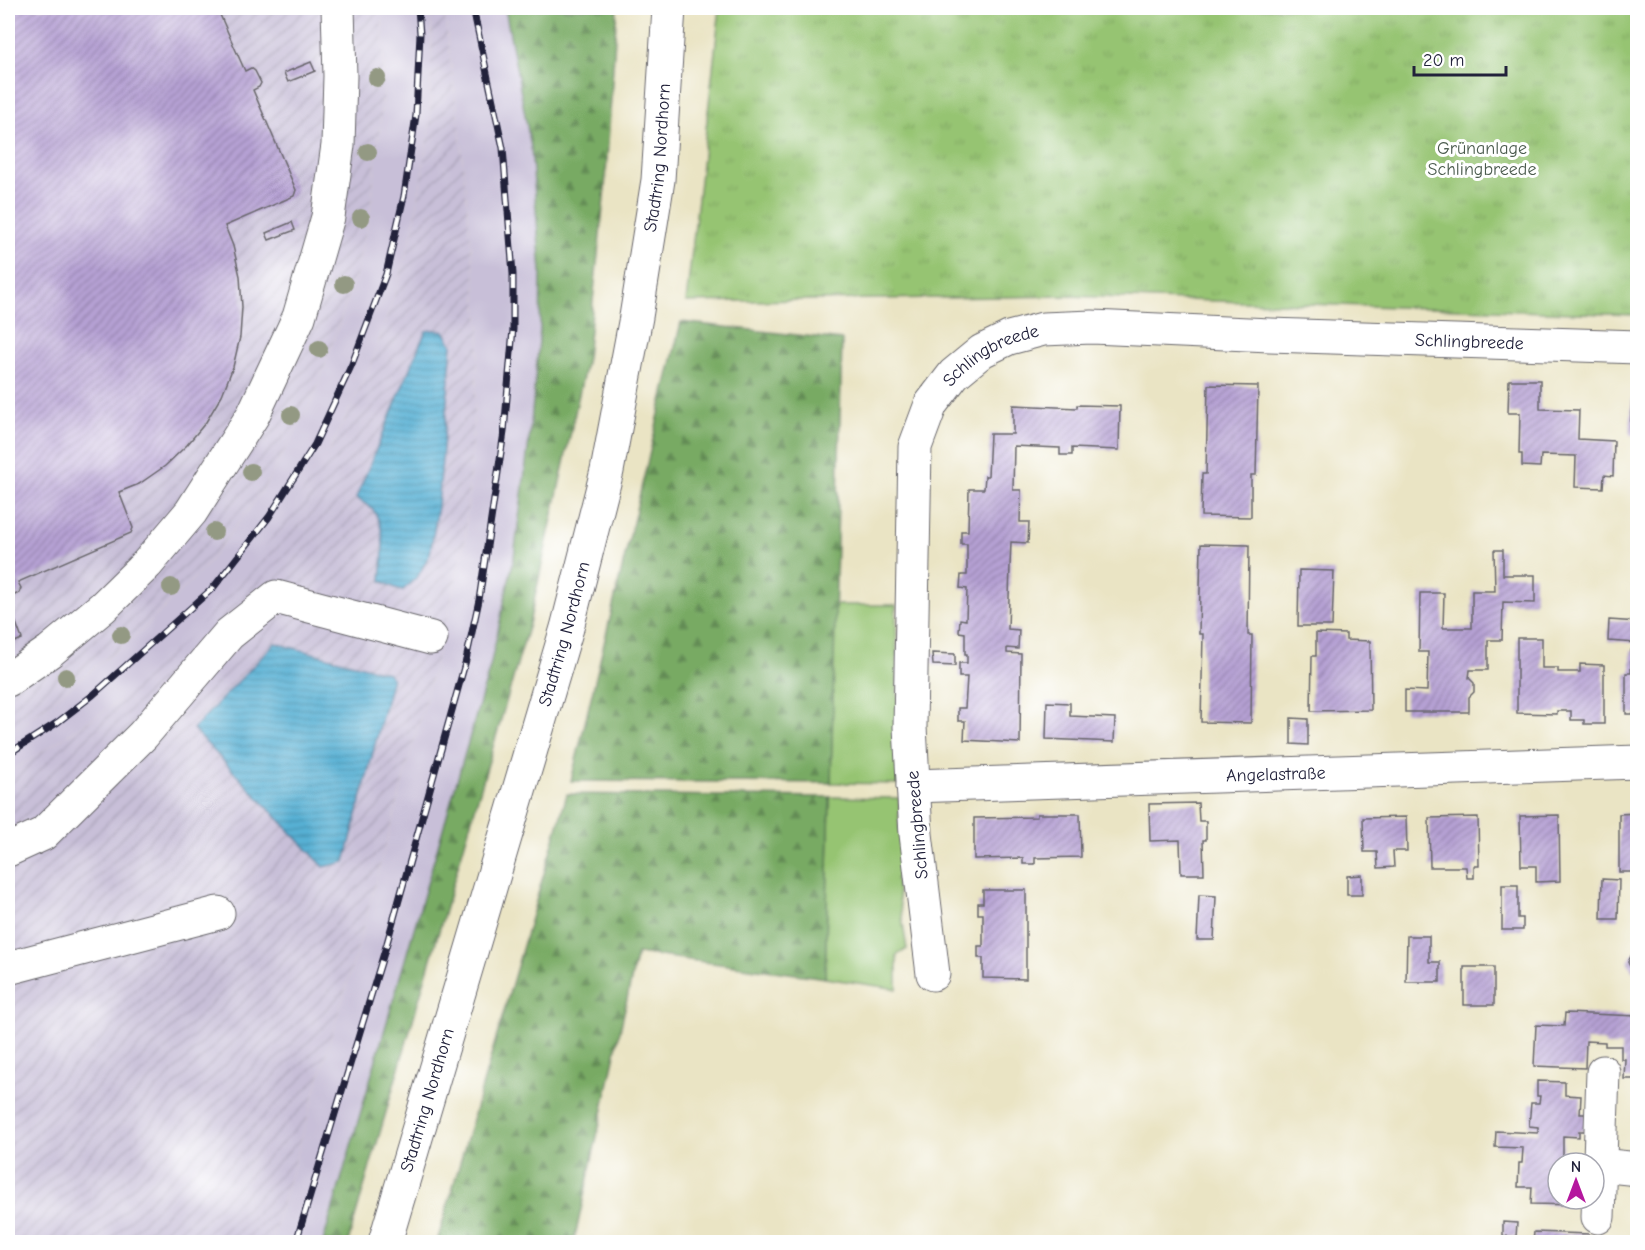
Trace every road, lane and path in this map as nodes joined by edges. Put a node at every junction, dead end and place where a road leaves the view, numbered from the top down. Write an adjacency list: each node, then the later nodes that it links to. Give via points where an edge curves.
1 (338, 8): 5 (street, via 338,145 328,217 299,317 253,415 191,512 147,564 103,607)
2 (669, 8): 18 (street, Stadtring Nordhorn, via 657,180 607,471 567,628)
3 (1638, 347): 7 (street, Schlingbreede, via 1092,327 1043,329 1009,338 982,351 954,374 931,404 915,447 910,727)
4 (431, 638): 8 (street, via 276,597 229,634 143,735 43,834)
5 (8, 680)
6 (1638, 762): 7 (street, Angelastraße)
7 (913, 786): 11 (street, Schlingbreede)
8 (8, 850)
9 (218, 913): 10 (street)
10 (8, 968)
11 (933, 974)
12 (1603, 1072): 13 (street)
13 (1600, 1151)
14 (1606, 1166): 15 (street)
15 (1638, 1169)
16 (1598, 1211): 17 (street)
17 (1598, 1217)
18 (384, 1242)

